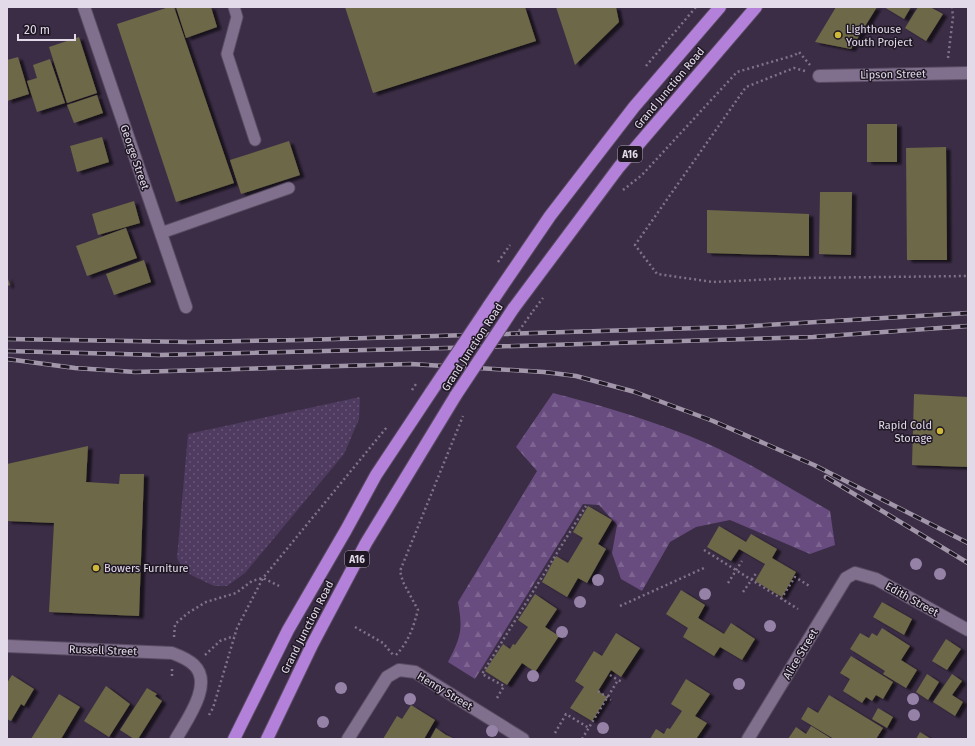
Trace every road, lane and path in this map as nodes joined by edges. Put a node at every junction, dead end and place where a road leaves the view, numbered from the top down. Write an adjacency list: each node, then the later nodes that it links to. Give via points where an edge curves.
1 (84, 7): 12 (street, George Street)
2 (234, 7): 9 (lane, via 237,17 227,54)
3 (720, 7): 54 (highway, Grand Junction Road / A16, bridge, via 634,107 550,216 431,392 376,475 288,630)
4 (756, 7): 55 (highway, Grand Junction Road / A16, bridge, via 619,167 513,309 456,395 366,543 312,645)
5 (952, 7): 6 (path)
6 (947, 74): 7 (street, Lipson Street); 8 (street, Lipson Street)
7 (968, 74)
8 (819, 76): 11 (path, via 799,52 737,72 642,175); 13 (path, via 794,68 746,86 634,245 656,274 713,282 796,278)
9 (255, 140)
10 (289, 188): 12 (lane)
11 (622, 191)
12 (161, 233): 15 (street, George Street)
13 (968, 276)
14 (547, 292): 16 (path)
15 (186, 306)
16 (533, 311)
17 (412, 390): 18 (path)
18 (408, 395)
19 (464, 414): 37 (path, via 400,571 418,610 406,644 395,657 383,643)
20 (389, 425): 28 (path)
21 (586, 506): 47 (path, via 482,674 504,686)
22 (704, 550): 25 (path)
23 (742, 561): 25 (path)
24 (704, 568): 35 (path)
25 (736, 571): 29 (path); 30 (path)
26 (757, 572): 29 (path)
27 (855, 573): 38 (street, Edith Street, via 876,579); 59 (street, Alice Street, via 846,578)
28 (263, 578): 31 (path); 39 (path); 41 (path, via 252,581 236,593 206,602 188,613 175,624)
29 (751, 580): 33 (path); 34 (path)
30 (728, 582)
31 (279, 586)
32 (811, 587): 34 (path, via 795,577)
33 (743, 592)
34 (781, 599): 36 (path)
35 (620, 606)
36 (798, 609)
37 (355, 628)
38 (968, 630)
39 (234, 636): 42 (path, via 220,641); 50 (path, via 213,708)
40 (7, 646): 41 (street, Russell Street)
41 (172, 653): 42 (street, Russell Street)
42 (195, 665): 53 (street, via 201,676 200,691 196,705)
43 (610, 674): 44 (path)
44 (618, 680): 45 (path); 48 (path)
45 (623, 682)
46 (598, 691): 48 (path)
47 (497, 698)
48 (608, 698): 49 (path); 51 (path)
49 (611, 700)
50 (206, 720)
51 (589, 728): 52 (path, via 566,714); 58 (path)
52 (555, 733)
53 (176, 739)
54 (234, 739)
55 (267, 739)
56 (348, 739): 57 (street, Henry Street, via 387,677 399,670 415,672)
57 (523, 739)
58 (582, 739)
59 (748, 739)

